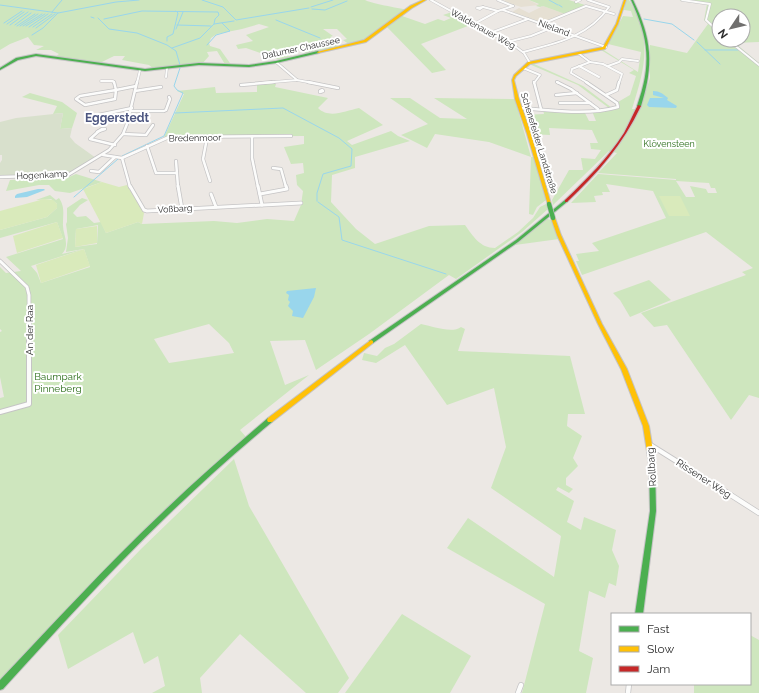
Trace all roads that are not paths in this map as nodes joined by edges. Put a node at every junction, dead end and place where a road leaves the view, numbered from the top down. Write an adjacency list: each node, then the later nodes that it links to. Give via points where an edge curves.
1 (425, 0): 29 (street, Datumer Chaussee, via 411,7 366,41)
2 (431, 0): 17 (street, Waldenauer Weg)
3 (498, 0): 10 (street)
4 (580, 0): 9 (street)
5 (588, 0): 14 (street, via 609,6)
6 (625, 0): 24 (street, via 622,16)
7 (682, 0): 19 (street, via 710,4 706,20)
8 (633, 1): 93 (street, via 644,24 648,46 645,87 639,107 626,131 588,179 517,240 361,349 309,388 226,457 132,545)
9 (576, 2)
10 (509, 4): 12 (street); 12 (street, via 513,6)
11 (483, 7): 13 (street)
12 (503, 10): 13 (street); 16 (street, Nieland)
13 (498, 11): 17 (street)
14 (607, 12): 15 (street); 18 (street, via 586,6); 22 (street, via 595,24)
15 (614, 14)
16 (529, 19): 18 (street, Nieland); 21 (street)
17 (474, 24): 21 (street, Waldenauer Weg)
18 (542, 24): 20 (street, Nieland)
19 (711, 25)
20 (552, 27): 22 (street, Nieland); 23 (street)
21 (490, 33): 23 (street, Waldenauer Weg)
22 (575, 36): 24 (street, Nieland); 26 (street)
23 (507, 42): 26 (street, Waldenauer Weg)
24 (606, 47): 27 (street, Schenefelder Landstraße)
25 (738, 48): 32 (street)
26 (523, 52): 31 (street, Waldenauer Weg)
27 (578, 53): 30 (street); 31 (street, Schenefelder Landstraße)
28 (638, 61): 34 (street, via 622,59)
29 (276, 62): 35 (street, Datumer Chaussee, via 239,67 199,64); 41 (street)
30 (590, 62): 33 (street); 34 (street)
31 (530, 63): 36 (street, Schenefelder Landstraße)
32 (759, 65)
33 (579, 66): 40 (street); 54 (street, via 572,69 571,73)
34 (608, 66): 54 (street, via 622,75 617,90)
35 (167, 68): 38 (street, Datumer Chaussee); 39 (street)
36 (523, 68): 58 (street, Schenefelder Landstraße, via 513,80); 59 (street, via 540,75 534,82)
37 (0, 69): 38 (street, Datumer Chaussee, via 17,59 36,55)
38 (140, 70): 45 (street, Hogenkamp)
39 (166, 77)
40 (599, 77)
41 (297, 80): 44 (street); 46 (street)
42 (100, 81): 49 (street, via 112,81)
43 (557, 82): 52 (street)
44 (241, 85)
45 (136, 86): 49 (street); 51 (street, Hogenkamp)
46 (327, 86): 48 (street); 50 (street)
47 (161, 87): 51 (street)
48 (338, 88)
49 (117, 89): 49 (street, via 80,96 76,99 85,105 113,100)
50 (322, 90)
51 (135, 91): 60 (street, Hogenkamp)
52 (577, 93): 53 (street); 57 (street)
53 (556, 95)
54 (606, 95): 61 (street, via 618,104 618,107)
55 (169, 97): 60 (street, via 164,111)
56 (560, 103): 57 (street)
57 (590, 103): 61 (street)
58 (520, 108): 59 (street); 87 (street, Schenefelder Landstraße, bridge, via 559,235)
59 (541, 109): 61 (street)
60 (132, 110): 62 (street); 65 (street, Hogenkamp)
61 (598, 110)
62 (89, 116)
63 (153, 124): 65 (street, via 146,134)
64 (97, 132): 69 (street, via 90,139)
65 (123, 134): 69 (street, Hogenkamp)
66 (291, 136): 67 (street, Bredenmoor)
67 (252, 137): 68 (street, Bredenmoor); 81 (street, via 251,153)
68 (206, 138): 70 (street, Bredenmoor, via 169,137); 79 (street, via 203,159)
69 (115, 145): 71 (street, Hogenkamp)
70 (147, 146): 73 (street, Bredenmoor); 77 (street, via 156,174)
71 (102, 155): 72 (street); 78 (street, Hogenkamp, via 68,175)
72 (115, 157): 73 (street); 76 (street, via 99,172)
73 (122, 158): 85 (street, Voßbarg, via 130,187 144,210)
74 (176, 161): 77 (street)
75 (273, 168): 81 (street, via 281,169 287,189)
76 (91, 171)
77 (176, 173): 85 (street)
78 (0, 177)
79 (210, 181)
80 (211, 194): 84 (street)
81 (260, 194): 83 (street)
82 (301, 203): 83 (street, Voßbarg)
83 (262, 205): 84 (street, Voßbarg)
84 (216, 207): 85 (street, Voßbarg)
85 (182, 209)
86 (0, 260): 88 (street, An der Raa, via 27,287 29,295 29,404)
87 (602, 328): 89 (street, Rollbarg, via 624,369 643,415)
88 (0, 412)
89 (649, 444): 90 (street, Rissener Weg); 91 (street, Rollbarg, via 652,458 653,511)
90 (759, 513)
91 (638, 613)
92 (521, 684): 94 (street)
93 (0, 686)
94 (518, 693)

